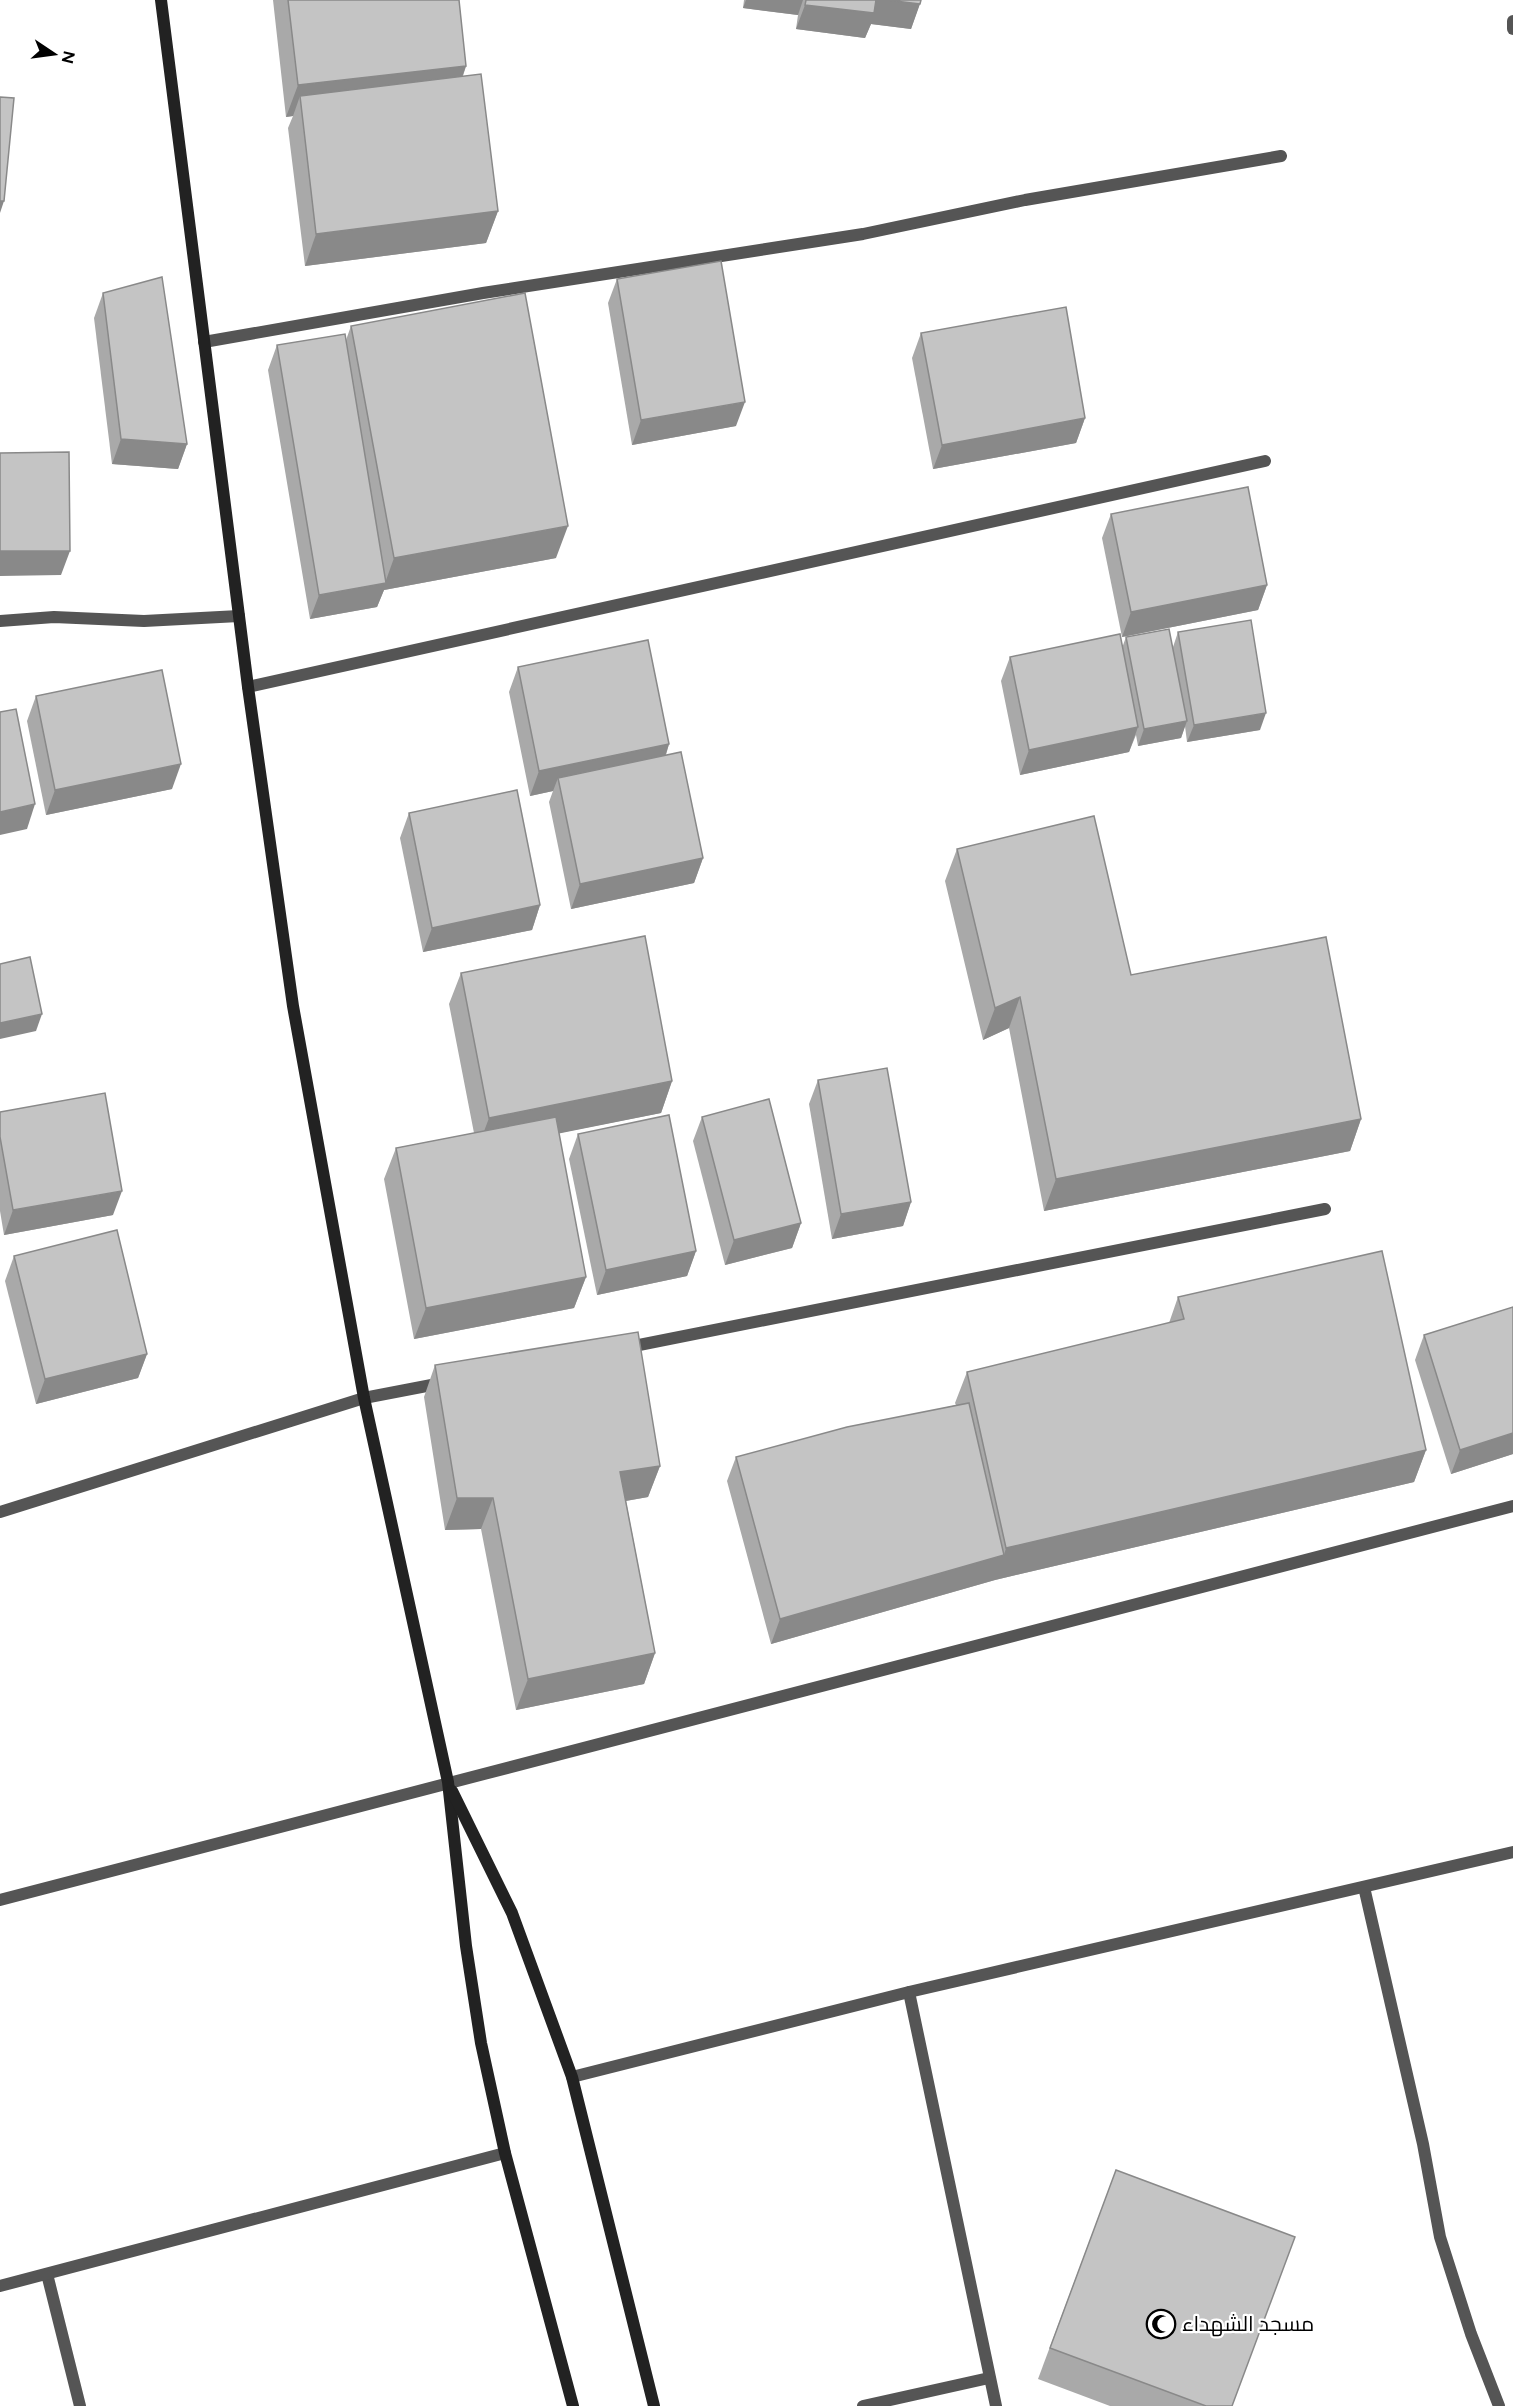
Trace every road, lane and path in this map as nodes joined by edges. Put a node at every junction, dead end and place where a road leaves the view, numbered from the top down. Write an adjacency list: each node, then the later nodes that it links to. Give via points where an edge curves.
1 (161, 0): 5 (street)
2 (1513, 21): 3 (street)
3 (1513, 29)
4 (1281, 156): 5 (street, via 1025,200 863,234 483,293)
5 (204, 342): 7 (street)
6 (1265, 461): 9 (street)
7 (239, 616): 8 (street, via 144,621 54,617); 9 (street)
8 (0, 621)
9 (248, 687): 13 (street, via 293,1006)
10 (1325, 1209): 11 (street)
11 (610, 1350)
12 (458, 1380): 13 (street)
13 (364, 1398): 15 (street); 16 (street)
14 (1513, 1506): 16 (street)
15 (0, 1512)
16 (448, 1782): 19 (street); 21 (street, via 512,1913); 22 (street, via 469,1968)
17 (1513, 1852): 18 (street)
18 (1364, 1887): 20 (street); 31 (street, via 1423,2144 1440,2237 1470,2334)
19 (0, 1900)
20 (909, 1992): 21 (street); 25 (street)
21 (572, 2077): 28 (street)
22 (505, 2153): 23 (street); 27 (street)
23 (47, 2274): 24 (street); 26 (street)
24 (0, 2286)
25 (989, 2378): 29 (street); 30 (street)
26 (80, 2406)
27 (573, 2406)
28 (654, 2406)
29 (863, 2406)
30 (996, 2406)
31 (1499, 2406)

